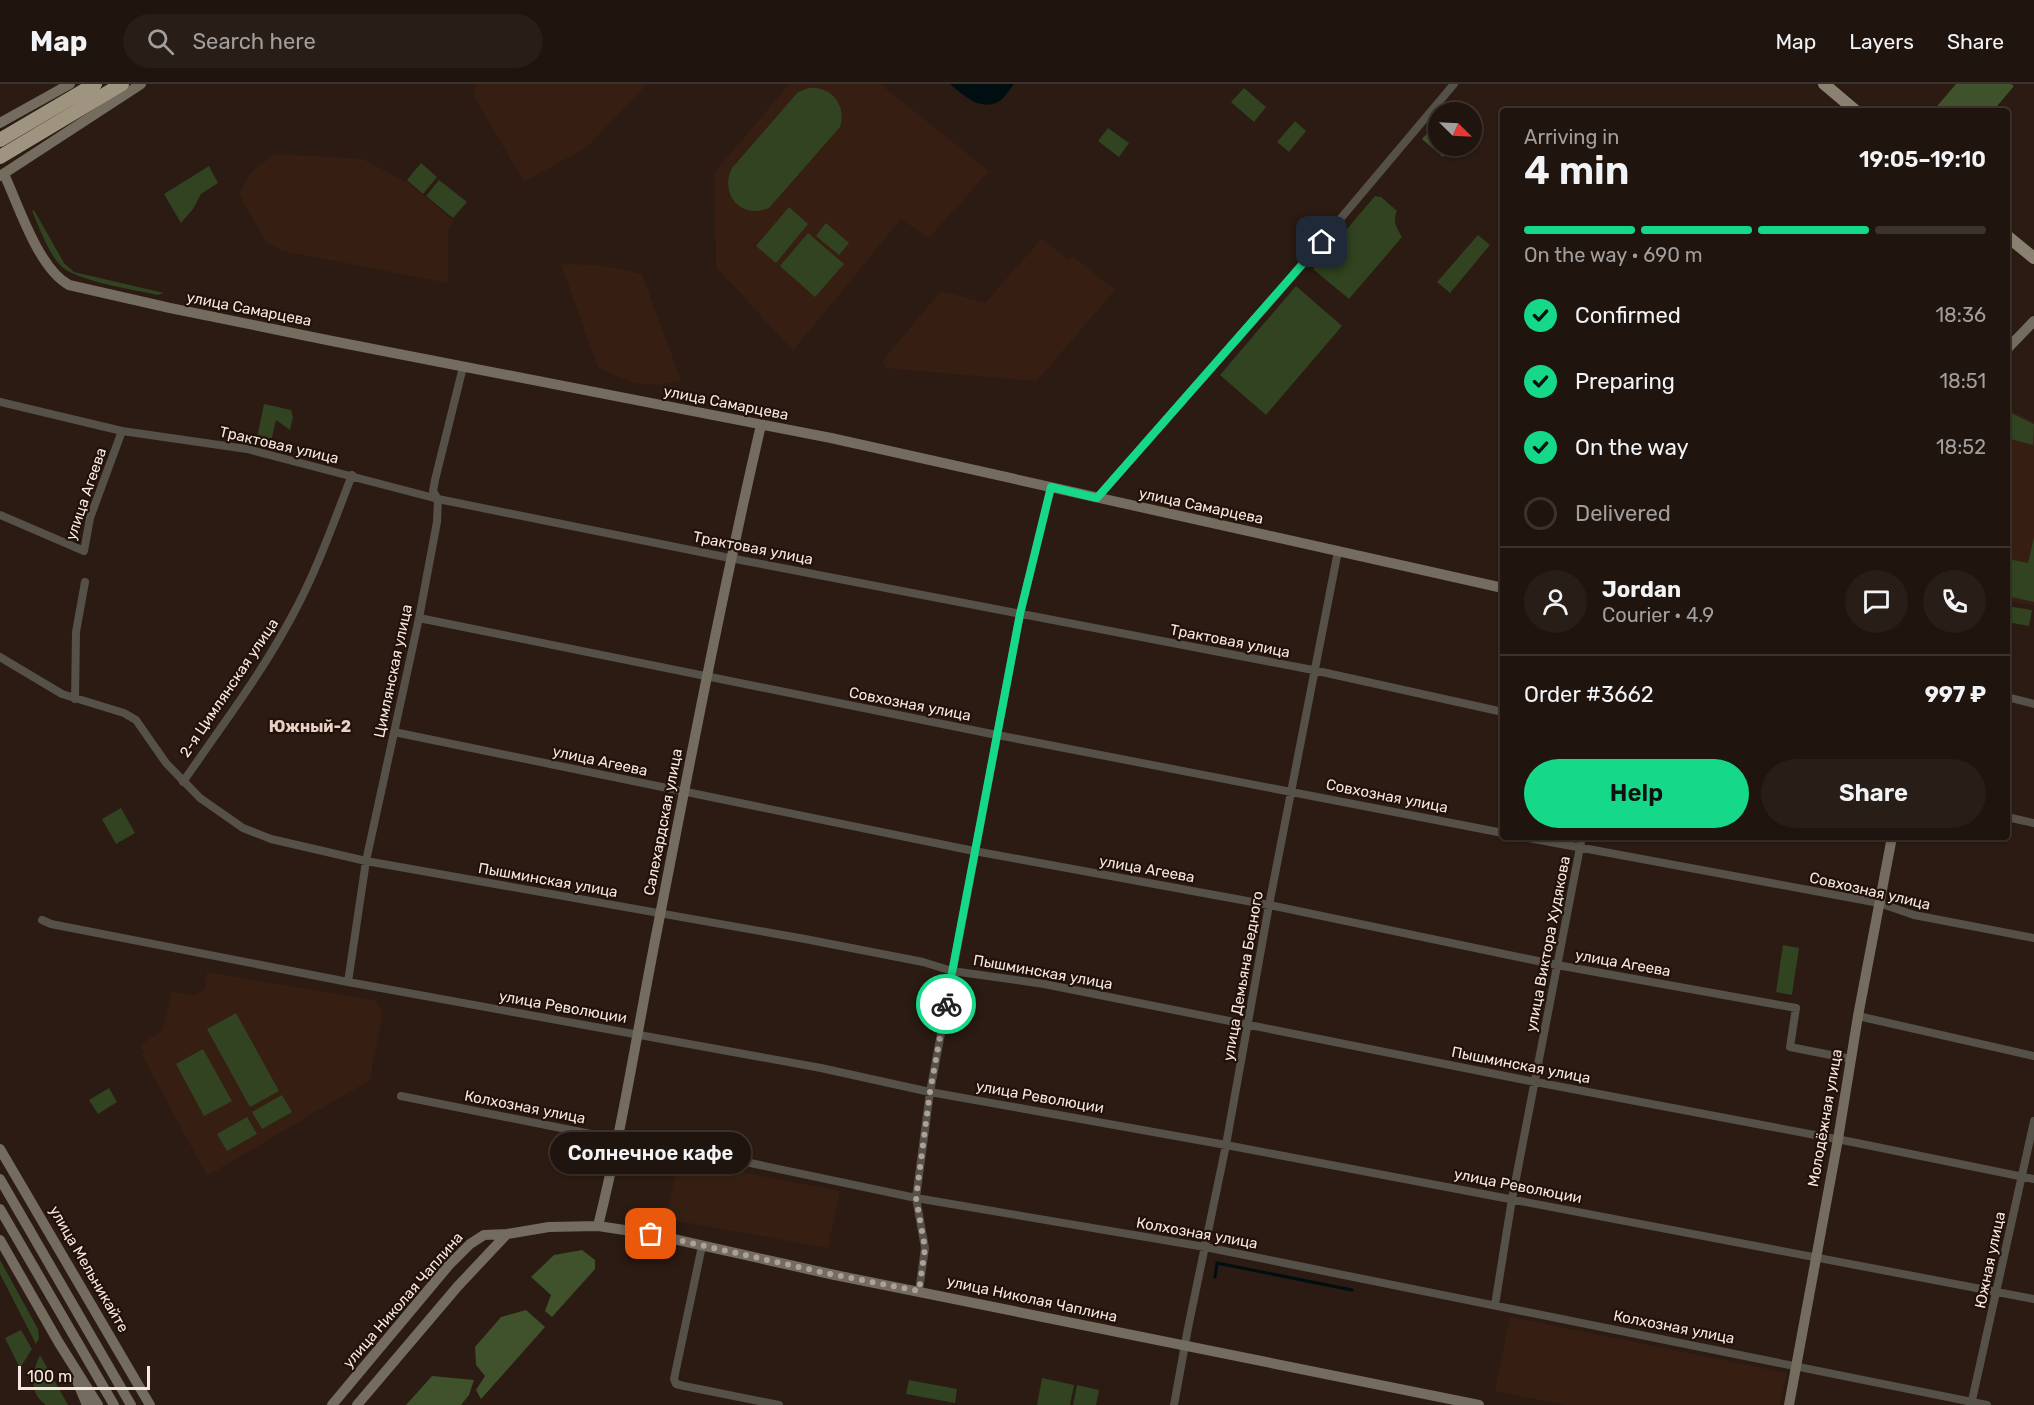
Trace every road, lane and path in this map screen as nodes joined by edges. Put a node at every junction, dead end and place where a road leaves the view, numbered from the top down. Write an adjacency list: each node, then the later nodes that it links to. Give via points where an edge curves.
1 (70, 84): 8 (street)
2 (95, 84): 9 (highway)
3 (122, 84): 10 (highway)
4 (141, 84): 11 (street)
5 (1455, 84): 22 (street)
6 (1824, 84): 7 (main road)
7 (1852, 108)
8 (0, 123)
9 (0, 140)
10 (0, 157)
11 (2, 175): 16 (street, улица Самарцева, via 42,257 55,276 69,285)
12 (2010, 238): 13 (main road)
13 (2034, 258)
14 (2034, 321): 15 (street)
15 (2010, 346)
16 (463, 367): 18 (street, улица Самарцева); 23 (street, Цимлянская улица, via 435,480)
17 (0, 402): 19 (street, Трактовая улица)
18 (761, 425): 21 (street, улица Самарцева); 26 (street, Салехардская улица)
19 (122, 431): 20 (street, Трактовая улица, via 247,449); 24 (street, улица Агеева, via 90,518 84,551)
20 (352, 475): 23 (street, Трактовая улица); 40 (street, 2-я Цимлянская улица, via 313,576 274,649)
21 (1051, 487): 22 (street, улица Самарцева); 29 (street)
22 (1097, 498): 25 (street, улица Самарцева)
23 (438, 499): 26 (street, Трактовая улица); 30 (street, Цимлянская улица)
24 (0, 515)
25 (1338, 551): 28 (street, улица Самарцева); 32 (street, улица Демьяна Бедного)
26 (730, 558): 29 (street, Трактовая улица); 33 (street, Салехардская улица)
27 (85, 582): 35 (street, via 76,632)
28 (1500, 587)
29 (1020, 614): 32 (street, Трактовая улица); 39 (street)
30 (419, 618): 33 (street, Совхозная улица); 38 (street, Цимлянская улица)
31 (0, 657): 35 (street, Пышминская улица)
32 (1313, 670): 37 (street, Трактовая улица); 41 (street, улица Демьяна Бедного)
33 (707, 677): 39 (street, Совхозная улица); 42 (street, Салехардская улица)
34 (2010, 698): 36 (street)
35 (75, 699): 40 (street, Пышминская улица, via 136,720)
36 (2034, 704)
37 (1500, 711)
38 (394, 732): 42 (street, улица Агеева); 51 (street, Цимлянская улица)
39 (997, 734): 41 (street, Совхозная улица); 50 (street)
40 (183, 782): 51 (street, Пышминская улица, via 228,818 257,835)
41 (1291, 790): 45 (street, Совхозная улица); 53 (street, улица Демьяна Бедного)
42 (683, 792): 50 (street, улица Агеева); 54 (street, Салехардская улица)
43 (2010, 818): 44 (street)
44 (2034, 823)
45 (1500, 832)
46 (1539, 840): 49 (street, Совхозная улица)
47 (1581, 840): 49 (street, улица Виктора Худякова)
48 (1891, 840): 52 (street, Молодёжная улица)
49 (1580, 848): 52 (street, Совхозная улица); 57 (street, улица Виктора Худякова)
50 (974, 851): 53 (street, улица Агеева); 58 (street)
51 (366, 861): 54 (street, Пышминская улица); 59 (street, Цимлянская улица)
52 (1879, 903): 56 (street, Совхозная улица, via 1914,915); 60 (street, Молодёжная улица)
53 (1269, 905): 57 (street, улица Агеева); 61 (street, улица Демьяна Бедного)
54 (660, 914): 58 (street, Пышминская улица, via 817,941); 62 (street, Салехардская улица)
55 (42, 920): 59 (street, улица Революции)
56 (2034, 938)
57 (1557, 965): 64 (street, улица Агеева, via 1796,1008 1790,1047); 65 (street, улица Виктора Худякова)
58 (952, 971): 61 (street, Пышминская улица, via 1044,984); 66 (street)
59 (348, 982): 62 (street, улица Революции)
60 (1858, 1016): 63 (street); 64 (street, Молодёжная улица)
61 (1248, 1025): 65 (street, Пышминская улица); 71 (street, улица Демьяна Бедного)
62 (637, 1034): 66 (street, улица Революции); 69 (street, Салехардская улица)
63 (2034, 1056)
64 (1851, 1059): 70 (street, Молодёжная улица)
65 (1536, 1082): 70 (street, Пышминская улица); 77 (street, улица Виктора Худякова)
66 (930, 1092): 71 (street, улица Революции); 76 (street)
67 (401, 1096): 69 (street, Колхозная улица)
68 (2034, 1121): 73 (street, Южная улица)
69 (619, 1138): 76 (street, Колхозная улица); 79 (street, Салехардская улица)
70 (1838, 1139): 73 (street, Пышминская улица); 84 (street, Молодёжная улица)
71 (1226, 1144): 77 (street, улица Революции); 83 (street, улица Демьяна Бедного)
72 (0, 1149): 97 (street, улица Мельникайте)
73 (2022, 1176): 75 (street, Пышминская улица); 86 (street, Южная улица)
74 (0, 1179): 96 (street)
75 (2034, 1179)
76 (916, 1198): 83 (street, Колхозная улица); 85 (street, via 925,1248)
77 (1512, 1199): 84 (street, улица Революции); 88 (street, улица Виктора Худякова)
78 (0, 1209): 95 (street)
79 (598, 1226): 80 (street, улица Николая Чаплина, via 549,1227); 82 (street, улица Николая Чаплина)
80 (507, 1234): 98 (street, улица Николая Чаплина, via 484,1235 464,1249); 99 (street)
81 (0, 1239): 89 (street)
82 (702, 1245): 85 (street, улица Николая Чаплина); 100 (street, via 676,1384)
83 (1205, 1247): 88 (street, Колхозная улица); 90 (street, улица Демьяна Бедного)
84 (1816, 1256): 86 (street, улица Революции); 91 (street, Молодёжная улица)
85 (919, 1291): 90 (street, улица Николая Чаплина)
86 (1997, 1292): 87 (street, улица Революции); 92 (street, Южная улица)
87 (2034, 1299)
88 (1496, 1305): 91 (street, Колхозная улица)
89 (59, 1343): 93 (street); 94 (street)
90 (1185, 1346): 101 (street, улица Демьяна Бедного); 102 (street, улица Николая Чаплина)
91 (1796, 1366): 92 (street, Колхозная улица); 103 (street, Молодёжная улица)
92 (1971, 1404): 104 (street, Колхозная улица)
93 (87, 1405)
94 (98, 1405)
95 (114, 1405)
96 (130, 1405)
97 (150, 1405)
98 (332, 1405)
99 (357, 1405)
100 (779, 1405)
101 (1174, 1405)
102 (1479, 1405)
103 (1789, 1405)
104 (1987, 1405)

